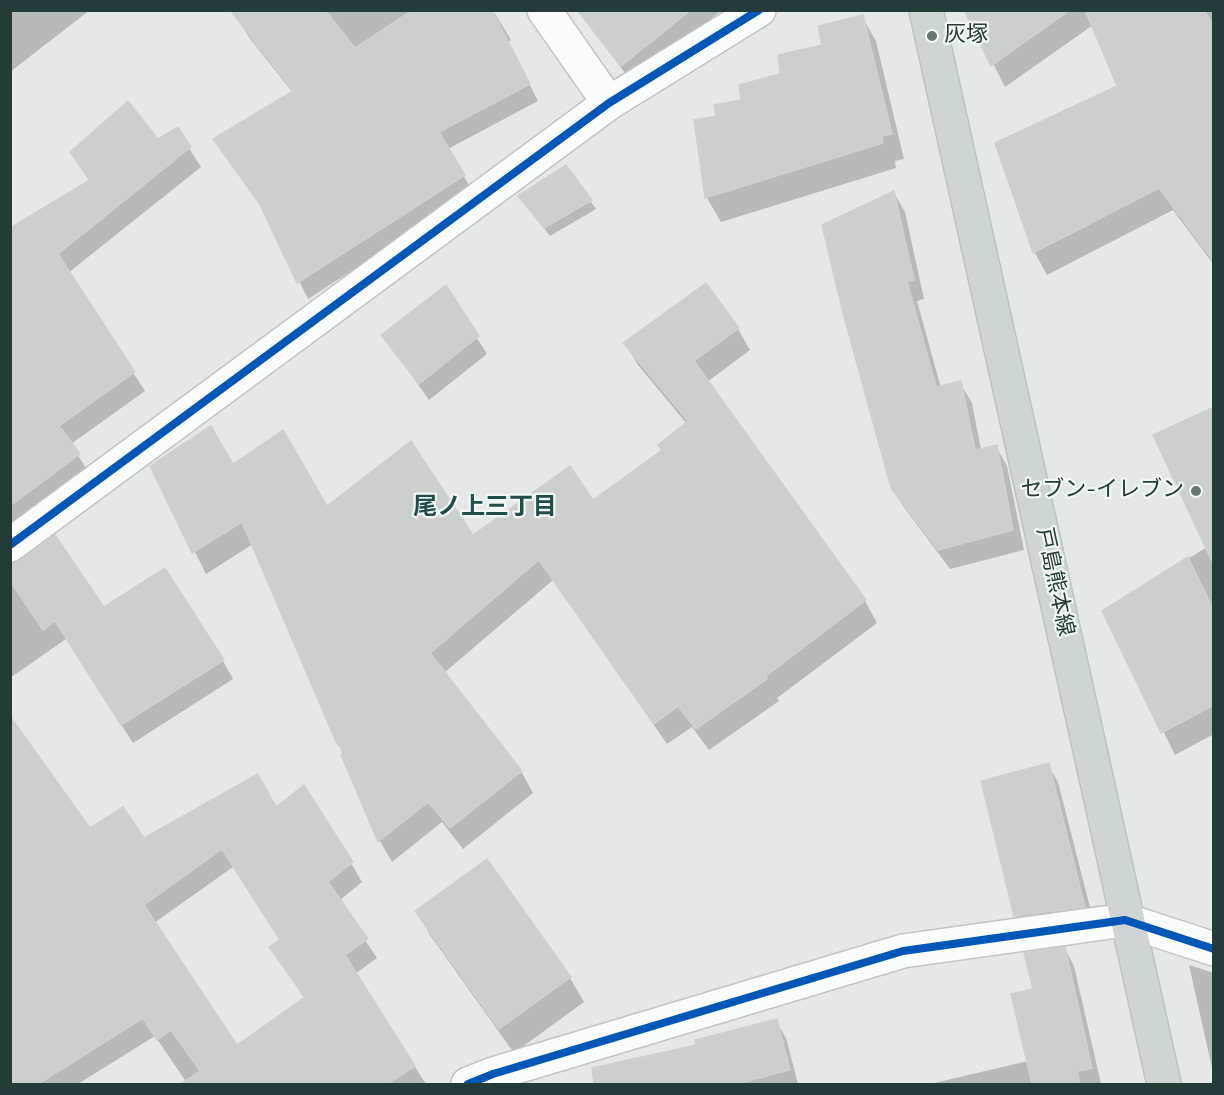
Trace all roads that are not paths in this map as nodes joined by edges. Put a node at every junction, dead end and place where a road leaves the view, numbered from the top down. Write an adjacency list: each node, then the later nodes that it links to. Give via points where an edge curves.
1 (543, 10): 4 (street)
2 (759, 10): 4 (street)
3 (926, 10): 6 (main road, 戸島熊本線, via 1037,502)
4 (609, 103): 5 (street)
5 (10, 545)
6 (1125, 920): 7 (street); 8 (street, via 903,951); 9 (main road, 戸島熊本線)
7 (1214, 949)
8 (468, 1084)
9 (1164, 1084)

